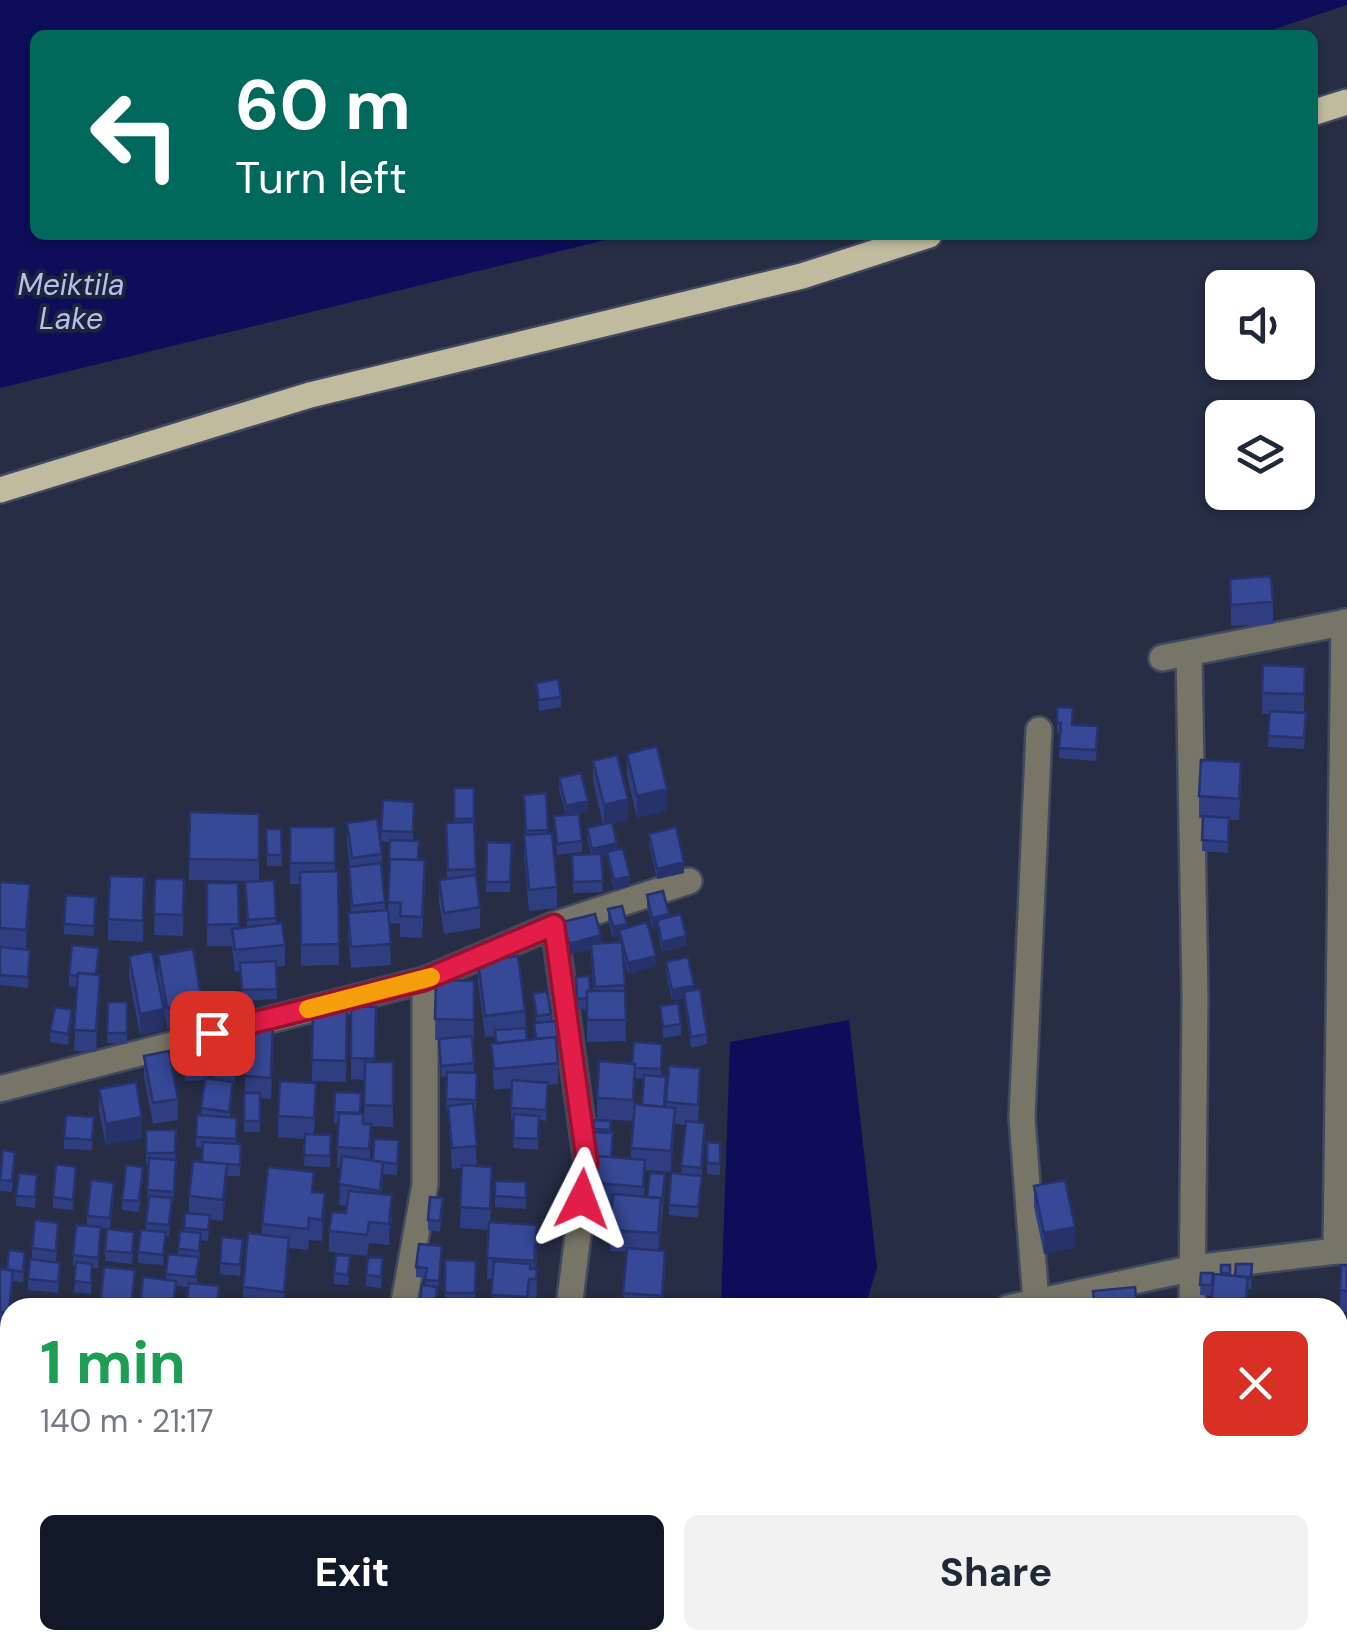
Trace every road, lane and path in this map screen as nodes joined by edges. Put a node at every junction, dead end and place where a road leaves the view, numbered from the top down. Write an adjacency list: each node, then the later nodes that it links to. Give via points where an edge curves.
1 (1347, 102): 2 (main road)
2 (1318, 111)
3 (914, 240): 4 (main road, via 802,276 310,395)
4 (0, 490)
5 (1345, 622): 6 (street); 13 (street)
6 (1189, 654): 7 (street); 14 (street)
7 (1162, 658)
8 (1038, 730): 17 (street, via 1022,1118)
9 (689, 880): 10 (street)
10 (554, 925): 11 (street); 16 (street, via 587,1162)
11 (424, 980): 12 (street); 15 (street, via 425,1184)
12 (0, 1089)
13 (1341, 1252): 14 (street)
14 (1194, 1268): 18 (street); 19 (street)
15 (405, 1298)
16 (570, 1298)
17 (1036, 1298)
18 (1055, 1298)
19 (1192, 1298)

